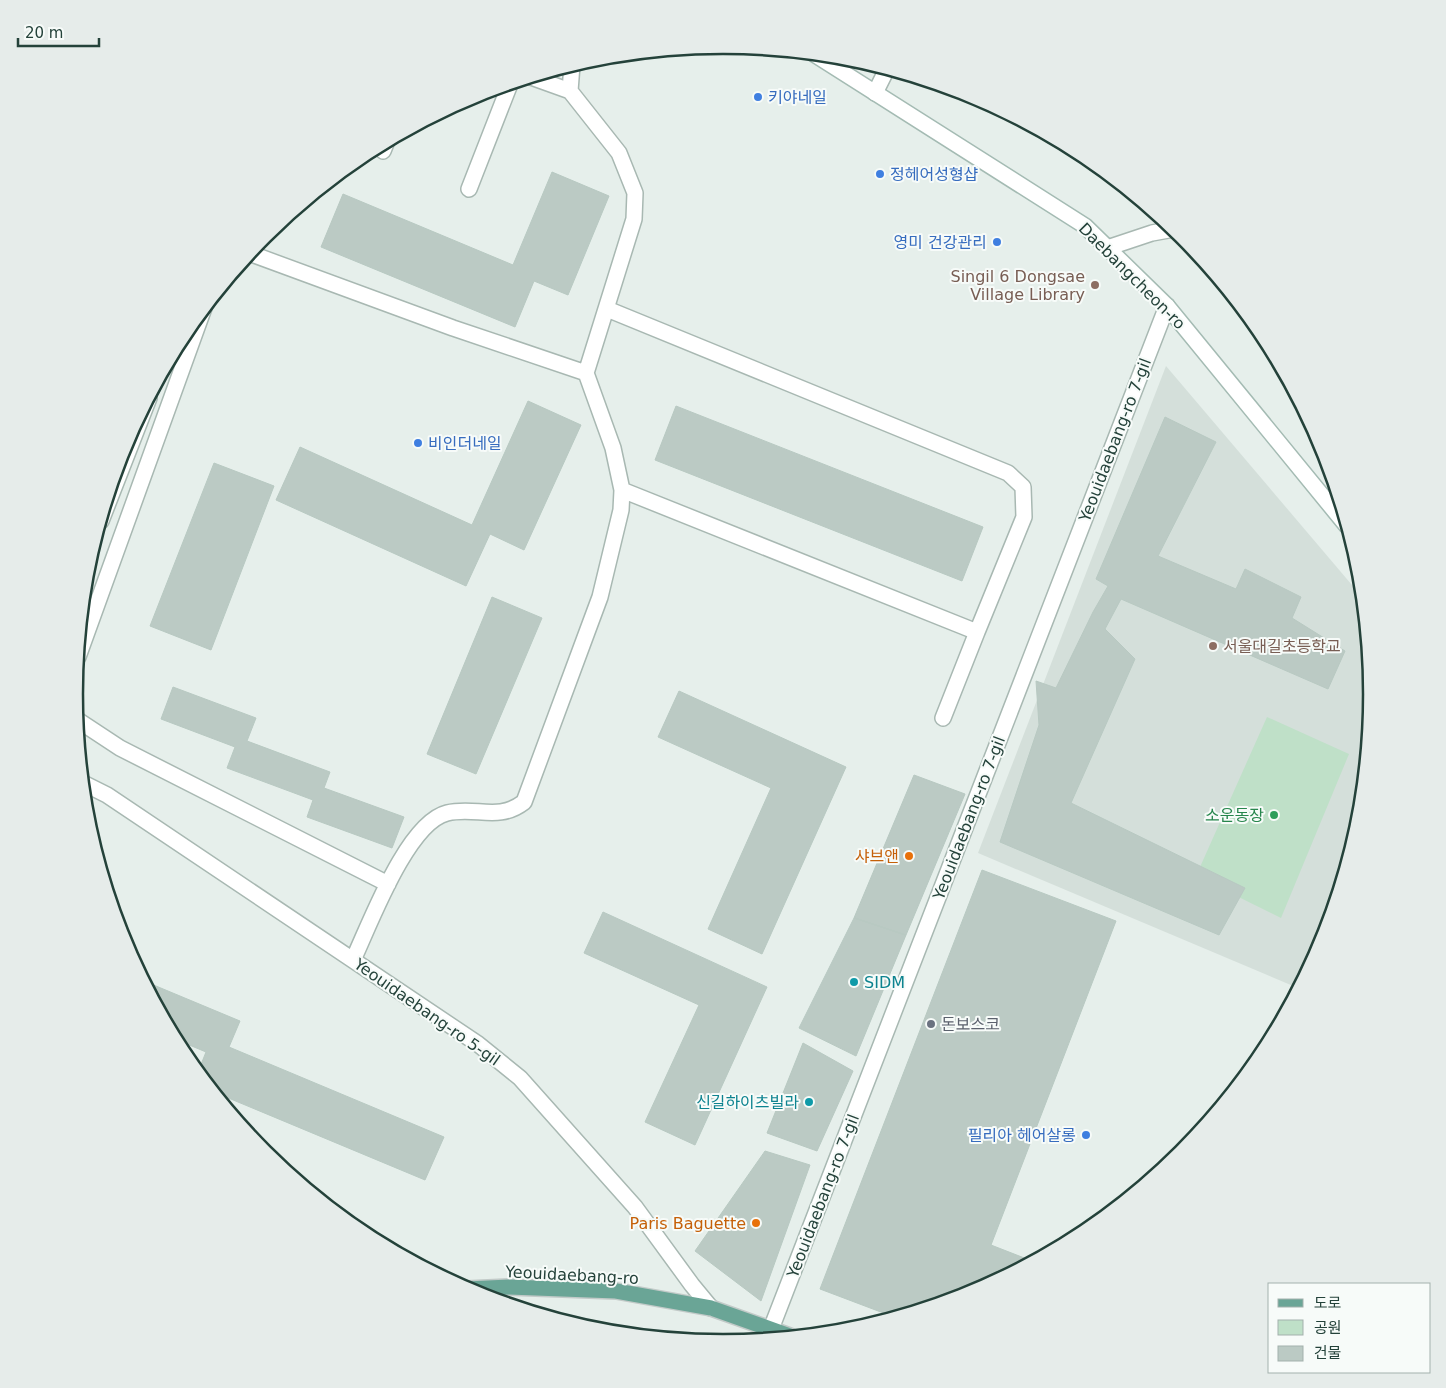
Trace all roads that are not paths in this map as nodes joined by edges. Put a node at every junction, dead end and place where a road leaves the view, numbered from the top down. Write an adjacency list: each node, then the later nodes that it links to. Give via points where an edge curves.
1 (827, 62): 7 (street, Daebangcheon-ro)
2 (571, 72): 5 (street)
3 (883, 75): 7 (street)
4 (542, 81): 5 (street)
5 (570, 90): 13 (street, via 619,153 635,193 634,219)
6 (507, 92): 8 (street)
7 (875, 93): 10 (street, Daebangcheon-ro, via 1085,226)
8 (469, 189)
9 (1165, 231): 10 (street)
10 (1107, 248): 12 (street, Daebangcheon-ro)
11 (257, 256): 15 (street)
12 (1167, 306): 17 (street, Daebangcheon-ro); 27 (street, Yeouidaebang-ro 7-gil)
13 (606, 309): 15 (street); 18 (street, via 1008,473 1023,487 1024,517)
14 (195, 332): 19 (street)
15 (586, 373): 16 (street, via 610,439)
16 (622, 490): 18 (street); 23 (street, via 621,510 600,597 524,802 503,813 461,811 446,813 432,820 401,857)
17 (1337, 513)
18 (977, 632): 20 (street)
19 (86, 636)
20 (942, 718)
21 (84, 724): 23 (street, via 120,748)
22 (89, 786): 24 (street, Yeouidaebang-ro 5-gil)
23 (388, 884): 24 (street)
24 (353, 960): 26 (street, Yeouidaebang-ro 5-gil, via 478,1044 520,1078 635,1207)
25 (484, 1288): 26 (main road, Yeouidaebang-ro, via 616,1291)
26 (711, 1308): 27 (main road, Yeouidaebang-ro)
27 (771, 1329): 28 (main road, Yeouidaebang-ro)
28 (778, 1332)

